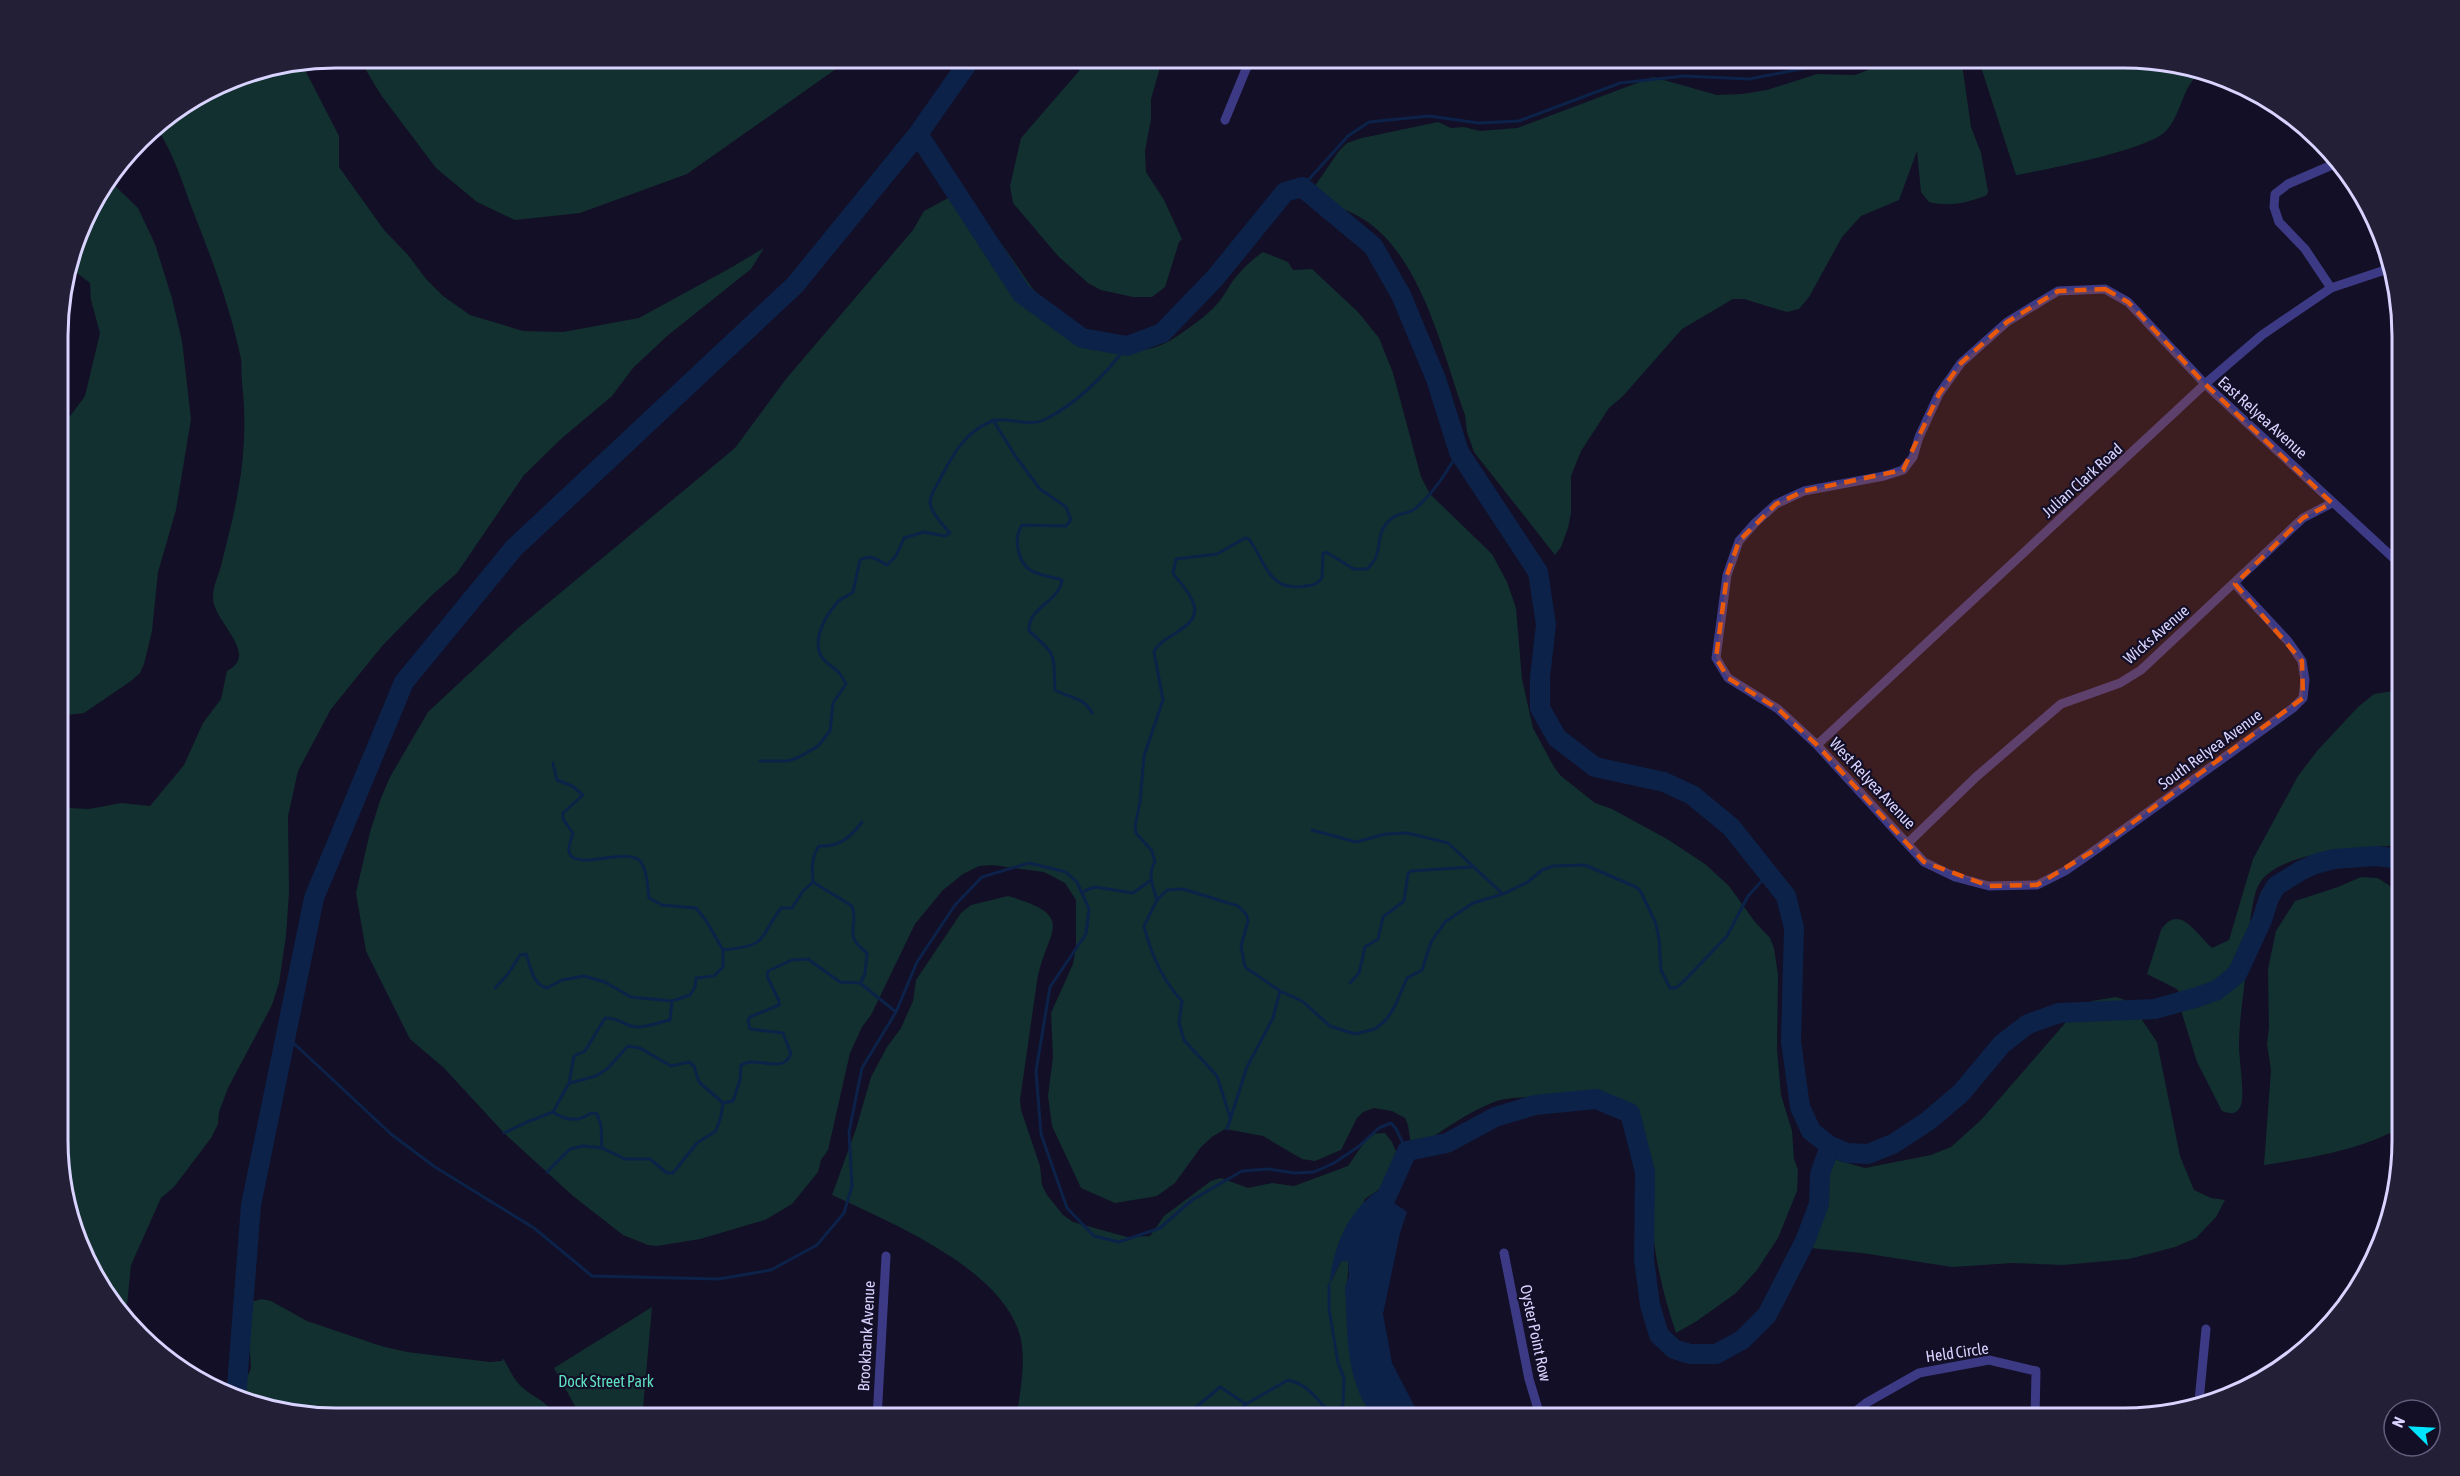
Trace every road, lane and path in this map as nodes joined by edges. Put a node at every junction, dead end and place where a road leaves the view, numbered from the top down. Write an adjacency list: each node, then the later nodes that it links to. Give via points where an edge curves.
1 (1246, 68): 2 (street)
2 (1225, 120)
3 (2331, 165): 5 (street, via 2288,184 2275,194 2274,207 2279,222 2305,249)
4 (2384, 270): 5 (street, Julian Clark Road)
5 (2331, 288): 6 (street, Julian Clark Road, via 2262,335)
6 (2205, 384): 7 (street, East Relyea Avenue); 10 (street, East Relyea Avenue, via 2128,303 2105,289 2058,291 2007,322 1961,363 1939,394 1913,457 1903,470 1804,491 1776,504 1739,541 1727,575 1716,658); 11 (street, Julian Clark Road)
7 (2332, 503): 8 (street, East Relyea Avenue); 9 (street, Wicks Avenue, via 2303,518)
8 (2392, 557)
9 (2235, 584): 12 (street, Wicks Avenue, via 2141,670 2120,683 2061,704 1976,777); 13 (street, South Relyea Avenue, via 2302,661 2303,698 2065,871 2037,885)
10 (1722, 671): 11 (street, West Relyea Avenue, via 1778,709)
11 (1816, 745): 12 (street, West Relyea Avenue)
12 (1908, 843): 13 (street, West Relyea Avenue, via 1924,862 1955,877 1989,886)
13 (2013, 887)
14 (1504, 1253): 19 (street, Oyster Point Row)
15 (886, 1256): 18 (street, Brookbank Avenue)
16 (2206, 1329): 17 (street)
17 (2199, 1397)
18 (878, 1408)
19 (1538, 1408)
20 (1859, 1408): 21 (street, Held Circle, via 1919,1373 1989,1359 2036,1371)
21 (2035, 1408)

